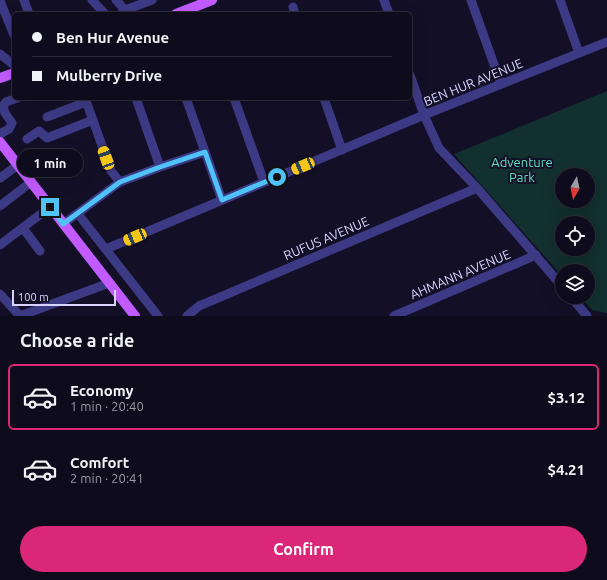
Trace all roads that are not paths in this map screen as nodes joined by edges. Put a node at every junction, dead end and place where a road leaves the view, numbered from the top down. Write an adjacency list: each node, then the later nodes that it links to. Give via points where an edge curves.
1 (24, 0): 10 (street)
2 (92, 0): 11 (street)
3 (116, 0): 12 (street)
4 (152, 0): 13 (street)
5 (212, 0): 14 (main road)
6 (384, 0): 15 (street)
7 (471, 0): 22 (street)
8 (560, 0): 18 (street)
9 (0, 1): 16 (street)
10 (28, 12)
11 (103, 12)
12 (123, 12)
13 (126, 12)
14 (181, 12)
15 (388, 12)
16 (12, 30)
17 (607, 42): 18 (street, BEN HUR AVENUE)
18 (579, 53): 22 (street, BEN HUR AVENUE)
19 (12, 74): 20 (main road)
20 (0, 78)
21 (412, 81): 30 (street)
22 (501, 84): 30 (street, BEN HUR AVENUE)
23 (12, 100): 29 (street)
24 (86, 100): 31 (street); 32 (street)
25 (137, 100): 39 (street)
26 (187, 100): 37 (street)
27 (235, 100): 44 (street)
28 (325, 100): 36 (street)
29 (1, 104): 33 (street, via 12,123 9,129)
30 (424, 115): 36 (street, BEN HUR AVENUE); 45 (street, via 439,148)
31 (47, 117)
32 (93, 120): 34 (street, via 47,138 39,131); 43 (street, via 111,171)
33 (0, 134)
34 (27, 139)
35 (0, 142): 38 (main road)
36 (342, 150): 44 (street, BEN HUR AVENUE)
37 (205, 152): 39 (street); 46 (street)
38 (18, 165): 40 (street); 41 (street); 42 (main road)
39 (160, 167): 43 (street)
40 (0, 172)
41 (0, 178)
42 (31, 182): 47 (street); 48 (main road)
43 (120, 182): 49 (street)
44 (264, 182): 46 (street, BEN HUR AVENUE)
45 (477, 188): 55 (street); 63 (street, RUFUS AVENUE, via 199,306)
46 (222, 200): 53 (street, BEN HUR AVENUE)
47 (0, 206)
48 (50, 207): 50 (main road); 51 (street)
49 (78, 214): 50 (street); 53 (street)
50 (63, 224): 57 (main road)
51 (23, 228): 52 (street); 54 (street)
52 (0, 245)
53 (106, 249): 62 (street)
54 (40, 251)
55 (536, 255): 56 (street); 64 (street, AHMANN AVENUE)
56 (555, 278)
57 (109, 283): 60 (street); 61 (main road)
58 (0, 294): 60 (street)
59 (577, 304): 65 (street)
60 (20, 316)
61 (135, 316)
62 (158, 316)
63 (187, 316)
64 (394, 316)
65 (587, 316)

